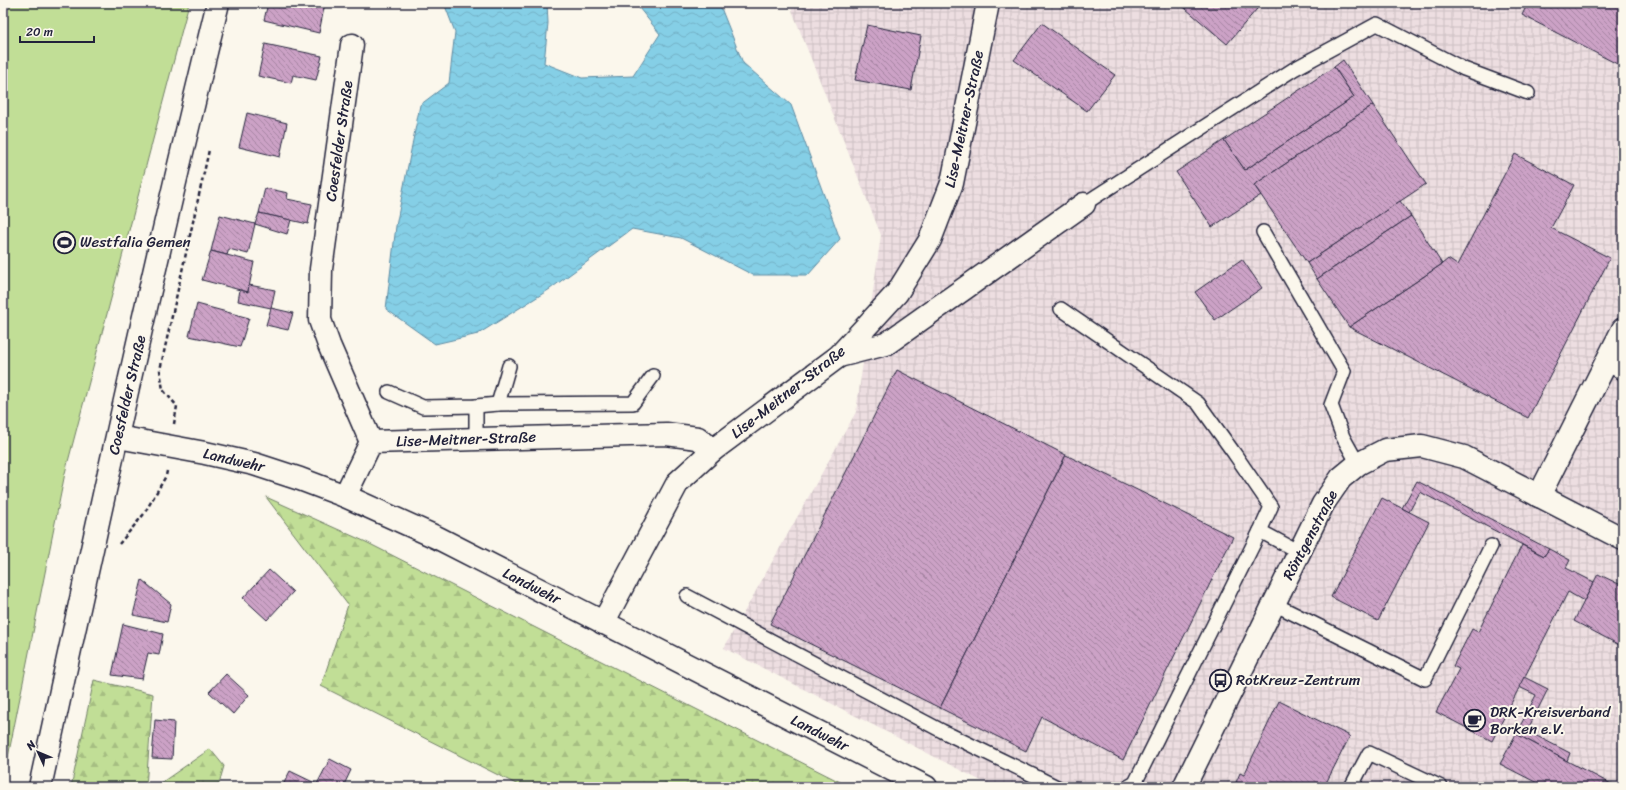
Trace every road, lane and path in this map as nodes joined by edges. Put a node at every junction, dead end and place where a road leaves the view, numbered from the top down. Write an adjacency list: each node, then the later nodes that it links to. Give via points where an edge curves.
1 (218, 3): 18 (street, Coesfelder Straße)
2 (988, 3): 10 (street, Lise-Meitner-Straße, via 952,182 930,240 897,293)
3 (352, 45): 20 (street, Coesfelder Straße, via 321,269 320,320)
4 (1528, 93): 6 (lane, via 1464,68 1377,24 1294,69)
5 (210, 144): 17 (path, via 160,370 163,390 176,406)
6 (1084, 204): 10 (street, via 886,344)
7 (1263, 232): 22 (lane, via 1344,371 1331,405 1343,437)
8 (1061, 308): 26 (lane, via 1198,403 1272,507)
9 (1623, 329): 12 (street)
10 (839, 356): 21 (street, Lise-Meitner-Straße)
11 (509, 366): 15 (lane)
12 (1614, 368): 25 (street)
13 (653, 376): 15 (lane, via 633,403)
14 (390, 392): 16 (lane, via 423,407)
15 (498, 404): 16 (lane)
16 (476, 406): 19 (lane)
17 (175, 418)
18 (118, 437): 24 (street, Landwehr, via 254,464); 34 (street, Coesfelder Straße)
19 (476, 439): 20 (street, Lise-Meitner-Straße); 21 (street, Lise-Meitner-Straße, via 666,434 698,438)
20 (371, 442): 24 (street)
21 (713, 450): 33 (street, Lise-Meitner-Straße, via 678,482)
22 (1358, 464): 25 (street, Röntgenstraße, via 1385,450 1422,446 1464,456); 30 (street, Röntgenstraße, via 1341,478 1323,504)
23 (166, 476): 29 (path, via 144,514)
24 (345, 496): 33 (street, Landwehr, via 438,538)
25 (1539, 496): 27 (street, Röntgenstraße)
26 (1260, 531): 30 (lane); 37 (lane, via 1135,783)
27 (1623, 539)
28 (1491, 546): 32 (lane, via 1425,679)
29 (114, 549)
30 (1298, 552): 32 (street, Röntgenstraße)
31 (687, 596): 36 (lane, via 942,731)
32 (1274, 604): 38 (street, Röntgenstraße)
33 (603, 623): 35 (street, Landwehr)
34 (40, 787)
35 (926, 787)
36 (1057, 787)
37 (1128, 787)
38 (1184, 787)
39 (1352, 787): 40 (lane, via 1368,753)
40 (1441, 787)

